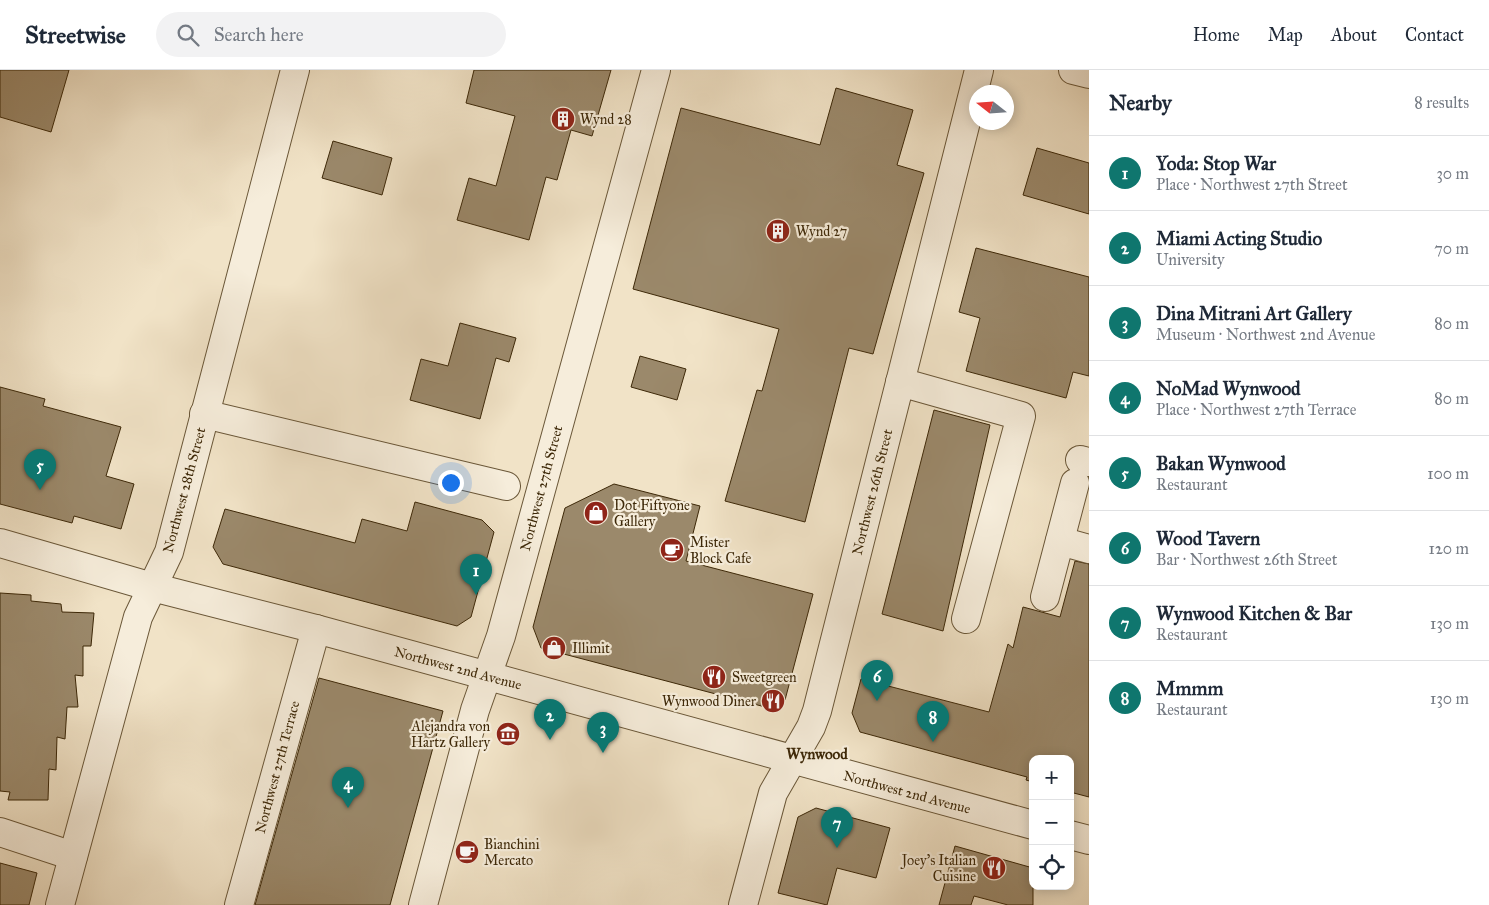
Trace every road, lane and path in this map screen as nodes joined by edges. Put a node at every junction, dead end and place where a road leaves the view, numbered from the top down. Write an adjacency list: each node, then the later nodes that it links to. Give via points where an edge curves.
1 (295, 70): 7 (street, Northwest 28th Street)
2 (656, 70): 17 (street, Northwest 27th Street, via 501,636)
3 (979, 70): 6 (street, Northwest 26th Street)
4 (1073, 70): 5 (street)
5 (1089, 74)
6 (900, 382): 15 (street, via 1021,416); 18 (street, Northwest 26th Street, via 816,711)
7 (204, 414): 9 (street); 13 (street, Northwest 28th Street, via 168,552)
8 (1081, 469): 10 (street)
9 (506, 486)
10 (1060, 541): 12 (street); 14 (street)
11 (0, 543): 13 (street, Northwest 2nd Avenue)
12 (1089, 549)
13 (152, 587): 16 (street, Northwest 2nd Avenue); 23 (street, Northwest 28th Street, via 138,617)
14 (1045, 597)
15 (966, 620)
16 (316, 629): 17 (street, Northwest 2nd Avenue); 25 (street, Northwest 27th Terrace)
17 (487, 676): 18 (street, Northwest 2nd Avenue); 26 (street, Northwest 27th Street)
18 (793, 761): 19 (street, Northwest 2nd Avenue); 27 (street, Northwest 26th Street, via 773,793)
19 (1029, 824)
20 (0, 832): 23 (street)
21 (1074, 836): 22 (street)
22 (1089, 840)
23 (74, 856): 24 (street, Northwest 28th Street)
24 (60, 905)
25 (239, 905)
26 (423, 905)
27 (744, 905)

